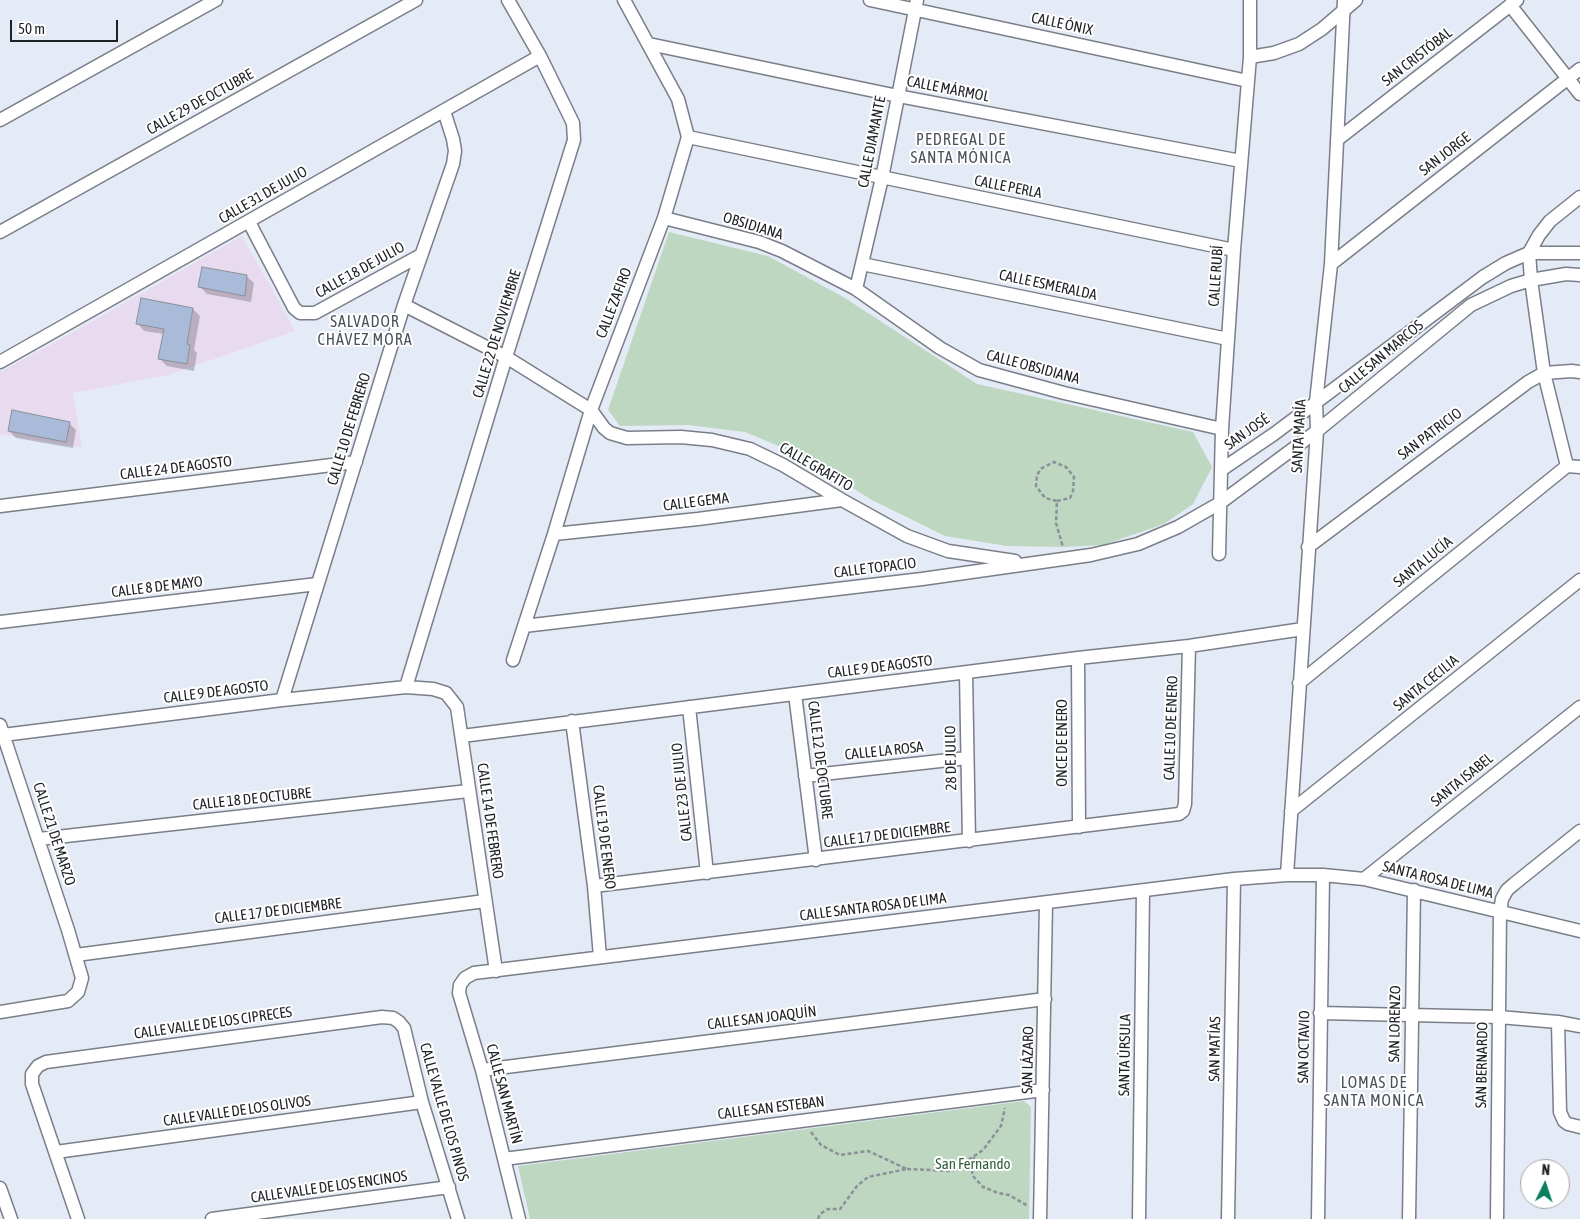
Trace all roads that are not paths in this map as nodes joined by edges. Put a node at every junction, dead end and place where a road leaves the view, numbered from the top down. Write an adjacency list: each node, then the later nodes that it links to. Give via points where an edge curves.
1 (216, 0): 20 (street)
2 (416, 0): 28 (street, CALLE 29 DE OCTUBRE)
3 (508, 0): 12 (street, CALLE 22 DE NOVIEMBRE)
4 (624, 0): 11 (street)
5 (870, 0): 9 (street, CALLE ÓNIX)
6 (1250, 0): 13 (street, CALLE RUBÍ)
7 (1356, 0): 10 (street)
8 (1514, 3): 15 (street); 22 (street, SAN CRISTÓBAL)
9 (916, 5): 16 (street, CALLE ÓNIX); 18 (street, CALLE DIAMANTE)
10 (1344, 5): 13 (street, via 1322,29 1299,44); 22 (street, SANTA MARÍA)
11 (649, 44): 18 (street, CALLE MÁRMOL); 21 (street, via 678,99)
12 (540, 56): 19 (street, CALLE 31 DE JULIO); 40 (street, CALLE 22 DE NOVIEMBRE, via 573,124 574,140)
13 (1250, 57): 16 (street, CALLE RUBÍ)
14 (1580, 68): 15 (street, SAN JORGE)
15 (1568, 77): 17 (street); 34 (street, SAN JORGE)
16 (1248, 80): 23 (street, CALLE RUBÍ)
17 (1580, 94)
18 (898, 96): 23 (street, CALLE MÁRMOL); 24 (street, CALLE DIAMANTE)
19 (444, 111): 27 (street, CALLE 31 DE JULIO); 32 (street, CALLE 10 DE FEBRERO, via 453,139 453,164)
20 (0, 120)
21 (688, 137): 24 (street, CALLE PERLA); 26 (street, CALLE ZAFIRO)
22 (1338, 139): 34 (street, SANTA MARÍA)
23 (1241, 161): 29 (street, CALLE RUBÍ)
24 (882, 178): 29 (street, CALLE PERLA); 33 (street, CALLE DIAMANTE)
25 (1580, 197): 31 (street, via 1550,221)
26 (664, 218): 37 (street, OBSIDIANA, via 759,242); 45 (street, CALLE ZAFIRO)
27 (249, 222): 32 (street, CALLE 18 DE JULIO, via 294,308 300,313 315,314); 41 (street, CALLE 31 DE JULIO)
28 (0, 232)
29 (1234, 250): 39 (street, CALLE RUBÍ)
30 (1580, 252): 31 (street, CALLE SAN MARCOS)
31 (1529, 254): 36 (street); 44 (street, CALLE SAN MARCOS, via 1506,263 1476,282)
32 (421, 255): 38 (street, CALLE 10 DE FEBRERO)
33 (862, 264): 37 (street, CALLE DIAMANTE); 39 (street, CALLE ESMERALDA)
34 (1331, 264): 44 (street, SANTA MARÍA)
35 (1580, 275): 36 (street, CALLE SAN MARCOS)
36 (1531, 280): 43 (street); 47 (street, CALLE SAN MARCOS, via 1471,305)
37 (856, 289): 46 (street, CALLE OBSIDIANA, via 940,348 979,370)
38 (404, 305): 40 (street); 48 (street, CALLE 10 DE FEBRERO)
39 (1228, 339): 46 (street, CALLE RUBÍ)
40 (506, 357): 45 (street); 68 (street, CALLE 22 DE NOVIEMBRE)
41 (0, 362)
42 (1580, 372): 43 (street, SAN PATRICIO)
43 (1544, 373): 49 (street); 55 (street, SAN PATRICIO, via 1503,399)
44 (1316, 402): 47 (street, SANTA MARÍA); 50 (street, SAN JOSÉ)
45 (591, 410): 51 (street, CALLE GRAFITO, via 604,428 617,436 712,440 750,449); 54 (street, CALLE ZAFIRO)
46 (1222, 429): 50 (street, CALLE RUBÍ)
47 (1317, 431): 52 (street, CALLE SAN MARCOS); 55 (street, SANTA MARÍA)
48 (356, 462): 53 (street, CALLE 24 DE AGOSTO); 59 (street, CALLE 10 DE FEBRERO)
49 (1574, 467): 67 (street, SANTA LUCÍA)
50 (1221, 470): 52 (street, CALLE RUBÍ)
51 (842, 500): 54 (street, CALLE GEMA); 57 (street, CALLE GRAFITO, via 907,536 948,550)
52 (1220, 503): 56 (street, CALLE RUBÍ); 57 (street, CALLE TOPACIO, via 1178,527 1138,544 1091,555)
53 (0, 506)
54 (554, 534): 61 (street, CALLE ZAFIRO)
55 (1308, 547): 62 (street, SANTA MARÍA)
56 (1219, 554)
57 (1028, 563): 61 (street, CALLE TOPACIO)
58 (1580, 580): 80 (street, SANTA CECILIA)
59 (317, 584): 60 (street, CALLE 8 DE MAYO); 71 (street, CALLE 10 DE FEBRERO)
60 (0, 622)
61 (524, 626): 65 (street, CALLE ZAFIRO)
62 (1303, 630): 63 (street, CALLE 9 DE AGOSTO); 67 (street, SANTA MARÍA)
63 (1189, 646): 64 (street, CALLE 9 DE AGOSTO); 81 (street, CALLE 10 DE ENERO)
64 (1078, 658): 66 (street, CALLE 9 DE AGOSTO); 82 (street, ONCE DE ENERO)
65 (513, 660)
66 (966, 673): 70 (street, CALLE 9 DE AGOSTO); 77 (street, 28 DE JULIO)
67 (1300, 683): 80 (street, SANTA MARÍA)
68 (406, 687): 69 (street, CALLE 9 DE AGOSTO); 71 (street, CALLE 9 DE AGOSTO)
69 (433, 689): 76 (street, CALLE 14 DE FEBRERO, via 446,693 457,707)
70 (795, 694): 72 (street, CALLE 9 DE AGOSTO); 78 (street, CALLE 12 DE OCTUBRE)
71 (282, 700): 75 (street, CALLE 9 DE AGOSTO)
72 (689, 707): 74 (street, CALLE 9 DE AGOSTO); 87 (street, CALLE 23 DE JULIO)
73 (1580, 707): 90 (street, SANTA ISABEL)
74 (572, 721): 76 (street, CALLE 9 DE AGOSTO); 92 (street, CALLE 19 DE ENERO)
75 (2, 730): 84 (street, CALLE 21 DE MARZO)
76 (462, 736): 79 (street, CALLE 14 DE FEBRERO)
77 (967, 758): 78 (street, CALLE LA ROSA); 85 (street, 28 DE JULIO)
78 (805, 776): 86 (street, CALLE 12 DE OCTUBRE)
79 (468, 791): 84 (street, CALLE 18 DE OCTUBRE); 95 (street, CALLE 14 DE FEBRERO)
80 (1291, 810): 88 (street, SANTA MARÍA)
81 (1183, 811): 82 (street, CALLE 17 DE DICIEMBRE, via 1172,816)
82 (1079, 827): 85 (street, CALLE 17 DE DICIEMBRE)
83 (1580, 831): 97 (street, SAN BERNARDO, via 1507,890)
84 (39, 840): 99 (street, CALLE 21 DE MARZO)
85 (969, 841): 86 (street, CALLE 17 DE DICIEMBRE)
86 (816, 860): 87 (street, CALLE 17 DE DICIEMBRE)
87 (708, 873): 92 (street, CALLE 17 DE DICIEMBRE)
88 (1287, 875): 89 (street, SANTA ROSA DE LIMA); 91 (street, CALLE SANTA ROSA DE LIMA)
89 (1323, 875): 90 (street, SANTA ROSA DE LIMA); 105 (street, SAN OCTAVIO)
90 (1364, 879): 93 (street, SANTA ROSA DE LIMA)
91 (1234, 880): 94 (street, CALLE SANTA ROSA DE LIMA); 126 (street, SAN MATÍAS)
92 (594, 886): 100 (street, CALLE 19 DE ENERO)
93 (1414, 890): 97 (street, SANTA ROSA DE LIMA); 106 (street, SAN LORENZO)
94 (1142, 891): 96 (street, CALLE SANTA ROSA DE LIMA); 125 (street, SANTA ÚRSULA)
95 (485, 901): 99 (street, CALLE 17 DE DICIEMBRE); 101 (street, CALLE 14 DE FEBRERO)
96 (1046, 902): 100 (street, CALLE SANTA ROSA DE LIMA); 103 (street, SAN LÁZARO)
97 (1500, 912): 98 (street, SANTA ROSA DE LIMA); 107 (street, SAN BERNARDO)
98 (1580, 930)
99 (76, 955): 104 (street, via 82,978 78,992 68,1001)
100 (600, 957): 101 (street, CALLE SANTA ROSA DE LIMA)
101 (496, 971): 102 (street, CALLE SANTA ROSA DE LIMA, via 474,973)
102 (464, 978): 111 (street, CALLE SAN MARTÍN, via 459,993)
103 (1045, 998): 111 (street, CALLE SAN JOAQUÍN); 112 (street, SAN LÁZARO)
104 (0, 1012)
105 (1320, 1012): 106 (street); 127 (street, SAN OCTAVIO)
106 (1412, 1015): 107 (street); 128 (street, SAN LORENZO)
107 (1499, 1017): 109 (street); 129 (street, SAN BERNARDO)
108 (393, 1018): 113 (street, CALLE VALLE DE LOS PINOS, via 404,1028); 115 (street, CALLE VALLE DE LOS CIPRECES, via 46,1062 32,1074 32,1084)
109 (1558, 1022): 110 (street); 114 (street, via 1560,1112 1568,1124)
110 (1580, 1026)
111 (482, 1070): 116 (street, CALLE SAN MARTÍN)
112 (1043, 1090): 116 (street, CALLE SAN ESTEBAN); 119 (street, SAN LÁZARO)
113 (422, 1102): 115 (street, CALLE VALLE DE LOS OLIVOS); 117 (street, CALLE VALLE DE LOS PINOS)
114 (1580, 1126)
115 (56, 1152): 121 (street)
116 (504, 1158): 124 (street, CALLE SAN MARTÍN)
117 (449, 1187): 122 (street, CALLE VALLE DE LOS ENCINOS); 123 (street, CALLE VALLE DE LOS PINOS)
118 (0, 1188): 120 (street)
119 (1040, 1216)
120 (11, 1219)
121 (78, 1219)
122 (212, 1219)
123 (458, 1219)
124 (519, 1219)
125 (1139, 1219)
126 (1228, 1219)
127 (1318, 1219)
128 (1409, 1219)
129 (1497, 1219)

